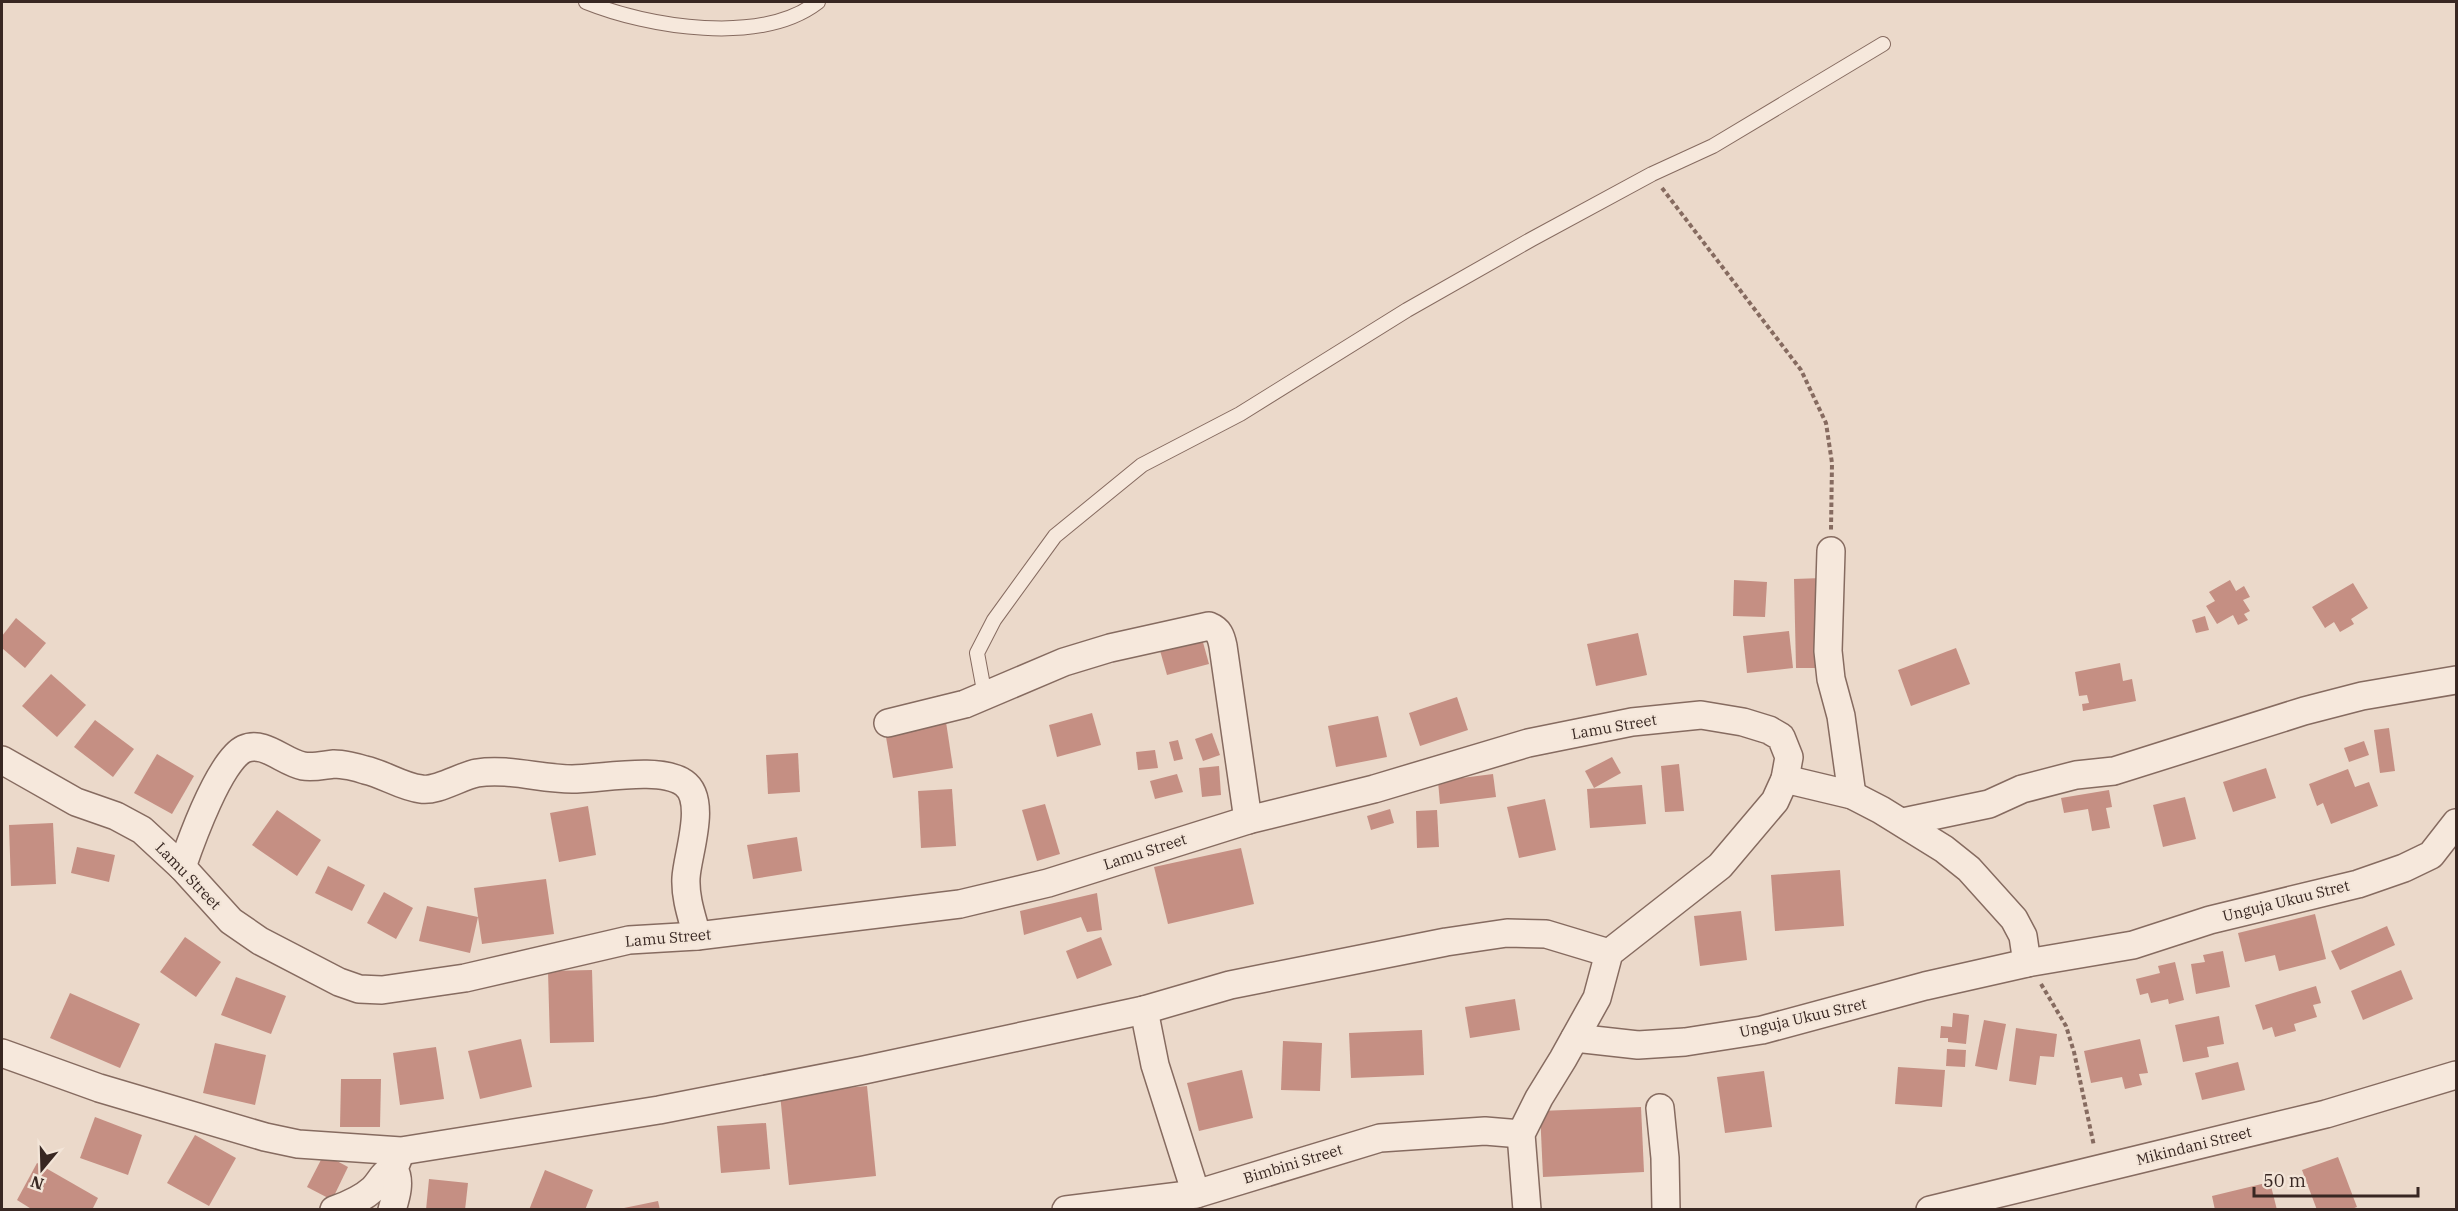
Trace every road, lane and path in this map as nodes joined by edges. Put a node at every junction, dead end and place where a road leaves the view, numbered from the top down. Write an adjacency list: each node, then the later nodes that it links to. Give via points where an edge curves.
1 (586, 2): 2 (lane, via 671,26 747,27 782,21)
2 (818, 2)
3 (1883, 44): 4 (lane, via 1713,146)
4 (1652, 174): 5 (path, via 1801,370 1827,423 1832,463); 7 (lane, via 1407,310 1240,414 1142,465 1055,537 994,620 976,653)
5 (1831, 551): 11 (street, via 1828,651)
6 (2457, 680): 13 (street, via 2362,696 2114,771 2076,775 2022,789 1989,804)
7 (985, 696): 8 (street); 12 (street, via 1064,662 1110,648 1209,626 1216,629 1231,688)
8 (888, 723)
9 (2, 760): 16 (street, Lamu Street, via 76,802 142,830)
10 (1785, 779): 11 (street); 12 (street, Lamu Street, via 1789,757 1782,737 1743,722 1701,715 1632,722 1528,743 1374,789); 18 (street, Lamu Street, via 1775,801 1720,866)
11 (1852, 795): 13 (street)
12 (1248, 820): 17 (street, Lamu Street, via 1048,883 960,904)
13 (1902, 822): 19 (street, via 1969,869 2013,920 2023,936)
14 (2457, 823): 15 (street, Unguja Ukuu Stret)
15 (2444, 852): 19 (street, Unguja Ukuu Stret, via 2358,884 2210,920 2133,945)
16 (182, 867): 17 (street, Lamu Street, via 231,921 284,954 359,989 382,990 465,978 629,940); 17 (street, via 197,823 231,759 243,749 256,746 305,767 334,764 364,769 422,790 477,773 573,779 639,774 668,777 683,782 691,790 694,805 696,822 686,879)
17 (697, 936)
18 (1609, 953): 20 (street, via 1545,934 1507,933 1230,985); 21 (street, via 1597,998)
19 (2028, 963): 21 (street, Unguja Ukuu Stret, via 1762,1030 1638,1045); 27 (path, via 2066,1026)
20 (1144, 1010): 26 (street, via 864,1070); 28 (street, via 1155,1065)
21 (1575, 1038): 25 (street)
22 (2, 1053): 26 (street, via 99,1088 265,1137)
23 (2457, 1075): 27 (street, Mikindani Street, via 2326,1114)
24 (1660, 1108): 33 (street)
25 (1521, 1134): 28 (street, Bimbini Street, via 1485,1131 1380,1138); 32 (street)
26 (398, 1160): 29 (street, via 374,1188 351,1204); 30 (street)
27 (2098, 1170): 34 (street, Mikindani Street)
28 (1196, 1194): 31 (street, Bimbini Street)
29 (334, 1209)
30 (392, 1209)
31 (1066, 1209)
32 (1527, 1209)
33 (1666, 1209)
34 (1930, 1209)

